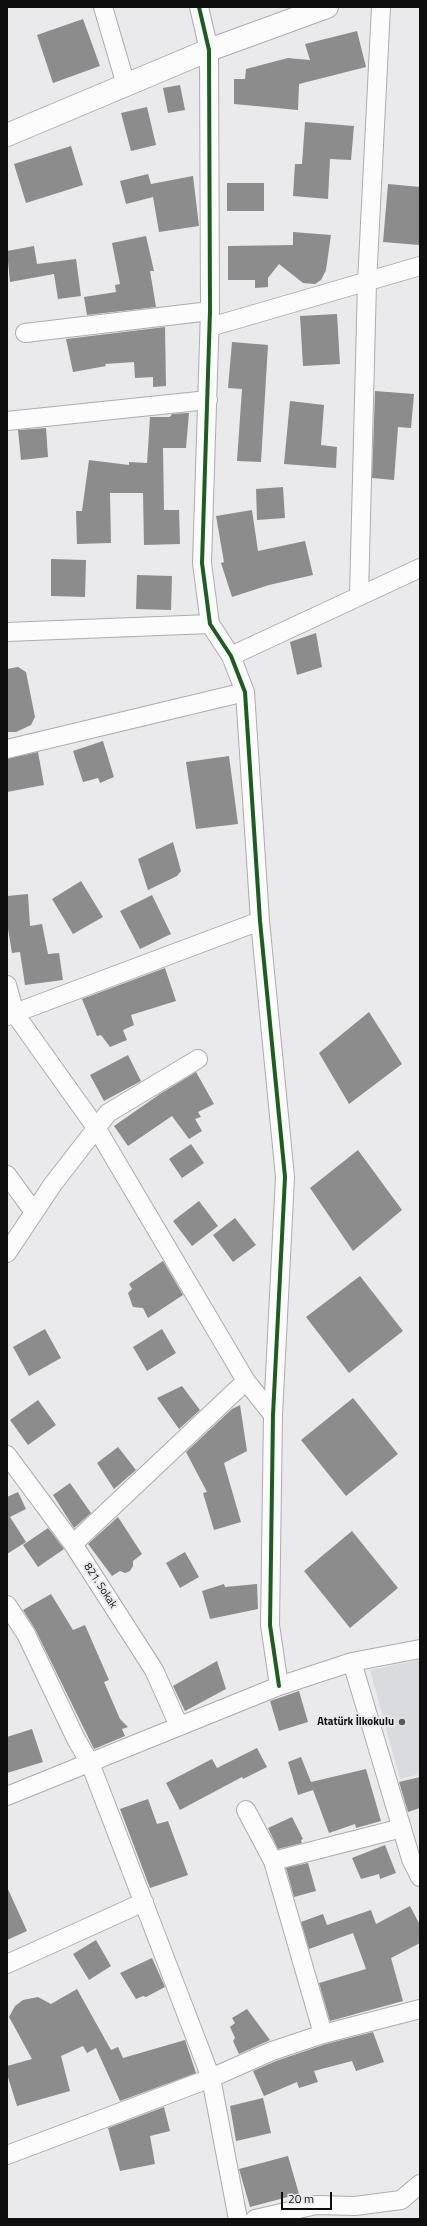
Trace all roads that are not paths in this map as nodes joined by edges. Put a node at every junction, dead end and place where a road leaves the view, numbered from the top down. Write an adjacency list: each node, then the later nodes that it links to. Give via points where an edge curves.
1 (103, 7): 6 (street)
2 (199, 7): 5 (street)
3 (327, 7): 5 (street)
4 (381, 7): 9 (street)
5 (209, 50): 6 (street); 10 (street)
6 (126, 85): 7 (street)
7 (7, 135)
8 (420, 266): 9 (street)
9 (367, 283): 10 (street); 15 (street)
10 (210, 319): 11 (street); 12 (street)
11 (25, 333)
12 (208, 400): 13 (street); 16 (street, via 202,563)
13 (7, 421)
14 (420, 568): 15 (street)
15 (359, 595): 18 (street)
16 (210, 624): 17 (street); 18 (street)
17 (7, 632)
18 (231, 656): 19 (street)
19 (245, 692): 20 (street); 21 (street)
20 (7, 749)
21 (260, 921): 23 (street); 30 (street, via 285,1177)
22 (7, 985): 23 (street)
23 (11, 1015): 25 (street)
24 (198, 1059): 25 (street, via 108,1113)
25 (96, 1129): 27 (street); 29 (street)
26 (7, 1175): 27 (street)
27 (34, 1212): 28 (street)
28 (7, 1253)
29 (246, 1381): 30 (street); 32 (street)
30 (273, 1415): 36 (street, via 270,1625)
31 (7, 1455): 32 (street, 821. Sokak)
32 (73, 1544): 37 (street, 821. Sokak, via 154,1670)
33 (7, 1605): 38 (street, via 26,1634)
34 (420, 1649): 35 (street)
35 (352, 1662): 36 (street); 41 (street)
36 (279, 1686): 37 (street)
37 (179, 1726): 38 (street)
38 (90, 1763): 39 (street); 45 (street)
39 (7, 1796)
40 (246, 1810): 43 (street)
41 (402, 1828): 42 (street); 43 (street)
42 (415, 1857): 44 (street)
43 (273, 1861): 48 (street)
44 (420, 1877)
45 (144, 1902): 46 (street); 49 (street)
46 (7, 1964)
47 (420, 2009): 48 (street)
48 (324, 2034): 49 (street, via 272,2051)
49 (211, 2078): 50 (street); 52 (street)
50 (7, 2155)
51 (420, 2184): 53 (street, via 401,2200 354,2206 316,2205)
52 (238, 2219)
53 (256, 2219)

